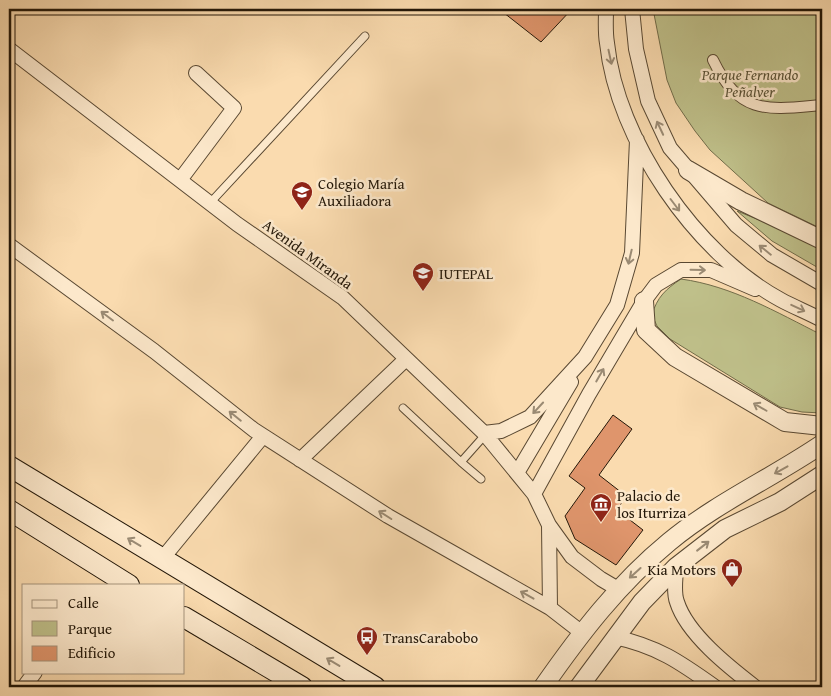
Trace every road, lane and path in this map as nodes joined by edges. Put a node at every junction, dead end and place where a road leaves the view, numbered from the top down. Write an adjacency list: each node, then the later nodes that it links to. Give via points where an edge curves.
1 (606, 9): 8 (street, one-way to 8, via 607,44 615,82)
2 (632, 9): 9 (street, one-way to 2, via 670,148 648,101 636,49)
3 (365, 36): 11 (lane)
4 (9, 49): 10 (street, Avenida Miranda)
5 (713, 60): 7 (street, via 722,79 752,104 766,109)
6 (196, 73): 10 (street, via 234,108)
7 (822, 105)
8 (637, 139): 15 (street, one-way to 15, via 670,200 693,228 750,279); 18 (street, one-way to 18, via 632,253 617,305)
9 (688, 170): 12 (street, via 741,202); 14 (street, one-way to 9, via 772,255 736,225)
10 (180, 180): 11 (street, Avenida Miranda)
11 (210, 203): 19 (street, Avenida Miranda, via 343,298)
12 (822, 240)
13 (9, 245): 23 (street, one-way to 13)
14 (822, 284)
15 (780, 300): 16 (street, one-way to 15, via 656,285 681,270 711,270); 17 (street, one-way to 17)
16 (644, 301): 21 (street, one-way to 16, via 785,422 675,357 646,330); 31 (street, one-way to 16)
17 (822, 320)
18 (585, 358): 22 (street, one-way to 22, via 530,417 501,431); 28 (street)
19 (406, 359): 22 (street, Avenida Miranda); 25 (street)
20 (403, 408): 26 (lane)
21 (822, 426)
22 (484, 434): 26 (lane); 28 (street, Avenida Miranda)
23 (263, 436): 25 (street); 34 (street)
24 (822, 444): 38 (street, one-way to 38, via 737,495 670,541)
25 (300, 460): 39 (street, one-way to 25, via 388,516)
26 (462, 462): 30 (lane)
27 (9, 466): 34 (main road, one-way to 27)
28 (517, 473): 31 (street, Avenida Miranda)
29 (822, 475): 35 (street, one-way to 29, via 725,529 780,502)
30 (481, 479)
31 (534, 494): 33 (street, Avenida Miranda)
32 (9, 510): 36 (main road)
33 (549, 524): 38 (street, Avenida Miranda, via 572,557); 39 (street)
34 (162, 560): 46 (main road, one-way to 34)
35 (676, 567): 42 (street); 50 (street, via 676,601 686,618 711,652)
36 (107, 580): 37 (main road)
37 (125, 584)
38 (618, 589): 41 (street)
39 (550, 608): 41 (street)
40 (185, 618): 45 (main road)
41 (581, 632): 47 (street)
42 (614, 637): 48 (street); 49 (street, via 643,643 670,656)
43 (34, 674): 44 (street)
44 (24, 687)
45 (302, 687)
46 (375, 687)
47 (543, 687)
48 (578, 687)
49 (715, 687)
50 (755, 687)

